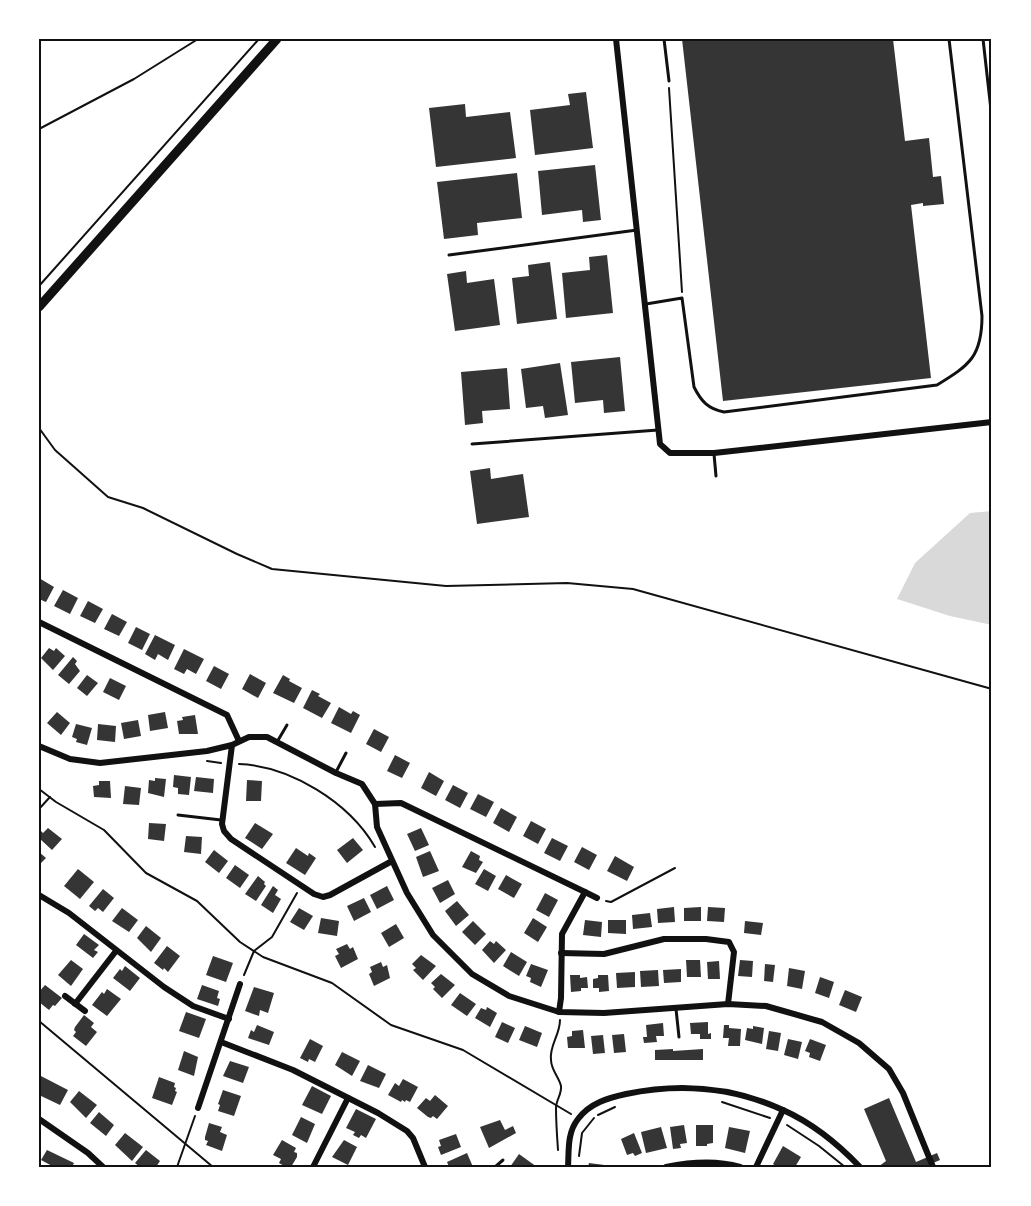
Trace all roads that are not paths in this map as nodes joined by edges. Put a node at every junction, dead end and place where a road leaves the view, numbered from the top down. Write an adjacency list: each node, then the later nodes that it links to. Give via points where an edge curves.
1 (277, 39): 11 (main road)
2 (616, 39): 8 (street)
3 (664, 39): 6 (lane)
4 (949, 39): 10 (lane, via 982,316 982,337 975,355 958,373 938,385 724,412 712,410 694,387 682,298)
5 (983, 39): 7 (lane)
6 (669, 81)
7 (992, 119)
8 (637, 230): 9 (lane); 10 (street)
9 (449, 255)
10 (645, 304): 13 (street)
11 (39, 307)
12 (992, 422): 15 (street)
13 (658, 430): 14 (lane); 15 (street, via 660,444 670,453)
14 (472, 444)
15 (714, 453): 16 (lane)
16 (716, 476)
17 (39, 622): 19 (street, via 227,715)
18 (287, 725): 20 (lane)
19 (239, 741): 20 (street, via 267,737); 22 (street)
20 (276, 744): 24 (street)
21 (39, 746): 22 (street, via 70,759 100,764)
22 (232, 746): 27 (street)
23 (346, 753): 24 (lane)
24 (336, 773): 25 (street, via 362,784)
25 (375, 804): 28 (street, via 376,827); 29 (street, via 401,802)
26 (178, 814): 27 (lane)
27 (223, 820): 28 (street, via 224,831 231,839 320,896 330,895)
28 (392, 861): 40 (street, via 433,935 472,974 509,996)
29 (585, 892): 31 (street); 33 (street, via 562,934)
30 (39, 895): 32 (street, via 69,913)
31 (597, 898)
32 (116, 951): 36 (street); 41 (street, via 193,1006)
33 (561, 953): 37 (street, via 604,954 664,939 729,942 734,952); 40 (street)
34 (240, 984): 41 (street)
35 (65, 996): 36 (street)
36 (75, 1004): 39 (street)
37 (728, 1004): 38 (street); 58 (street, via 766,1006 822,1022 860,1043 889,1069 898,1084)
38 (675, 1007): 40 (street, via 604,1013); 42 (lane)
39 (86, 1011)
40 (559, 1011)
41 (229, 1019): 43 (street)
42 (679, 1037)
43 (220, 1042): 44 (street, via 293,1070); 45 (street)
44 (348, 1098): 51 (street); 52 (street, via 407,1131)
45 (198, 1108)
46 (783, 1110): 49 (street, via 726,1092 670,1087 606,1099 578,1118 570,1134); 56 (street); 57 (street, via 816,1129)
47 (39, 1119): 50 (street)
48 (503, 1160): 53 (lane)
49 (568, 1163)
50 (103, 1167)
51 (313, 1167)
52 (425, 1167)
53 (495, 1167)
54 (666, 1167): 55 (street, via 689,1162)
55 (740, 1167)
56 (756, 1167)
57 (860, 1167)
58 (933, 1167)

